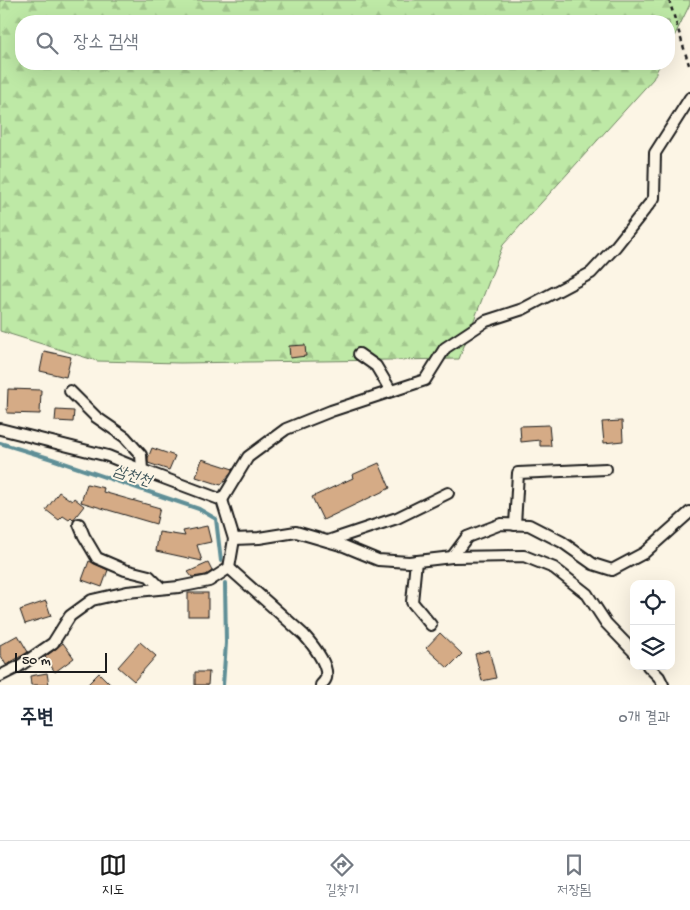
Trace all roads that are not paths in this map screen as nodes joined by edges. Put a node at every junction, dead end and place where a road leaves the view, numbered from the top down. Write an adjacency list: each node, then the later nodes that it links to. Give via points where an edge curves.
1 (690, 98): 4 (street, via 655,153 654,198 592,273 523,309 486,321 445,348 425,380)
2 (359, 354): 4 (street, via 376,366)
3 (70, 391): 7 (street, via 96,417 125,436 140,455)
4 (391, 391): 9 (street, via 286,428 248,457)
5 (0, 428): 7 (street, via 108,456)
6 (606, 469): 12 (street, via 518,473)
7 (142, 470): 9 (street)
8 (448, 493): 14 (street, via 397,518)
9 (222, 500): 13 (street)
10 (690, 512): 12 (street, via 644,553 612,570 593,564 562,542 529,525)
11 (79, 524): 18 (street, via 97,558 149,576)
12 (515, 525): 15 (street, via 501,524 467,537)
13 (234, 539): 14 (street, via 296,532); 17 (street)
14 (327, 541): 16 (street, via 378,560)
15 (452, 557): 16 (street); 20 (street, via 524,556 554,568 587,594 606,623)
16 (416, 562): 19 (street, via 412,602)
17 (229, 568): 18 (street, via 209,581); 23 (street, via 304,635 326,668 326,678)
18 (162, 588): 22 (street, via 92,600 70,616 53,643)
19 (431, 625)
20 (630, 648)
21 (652, 670): 24 (street)
22 (0, 676)
23 (321, 685)
24 (663, 685)

